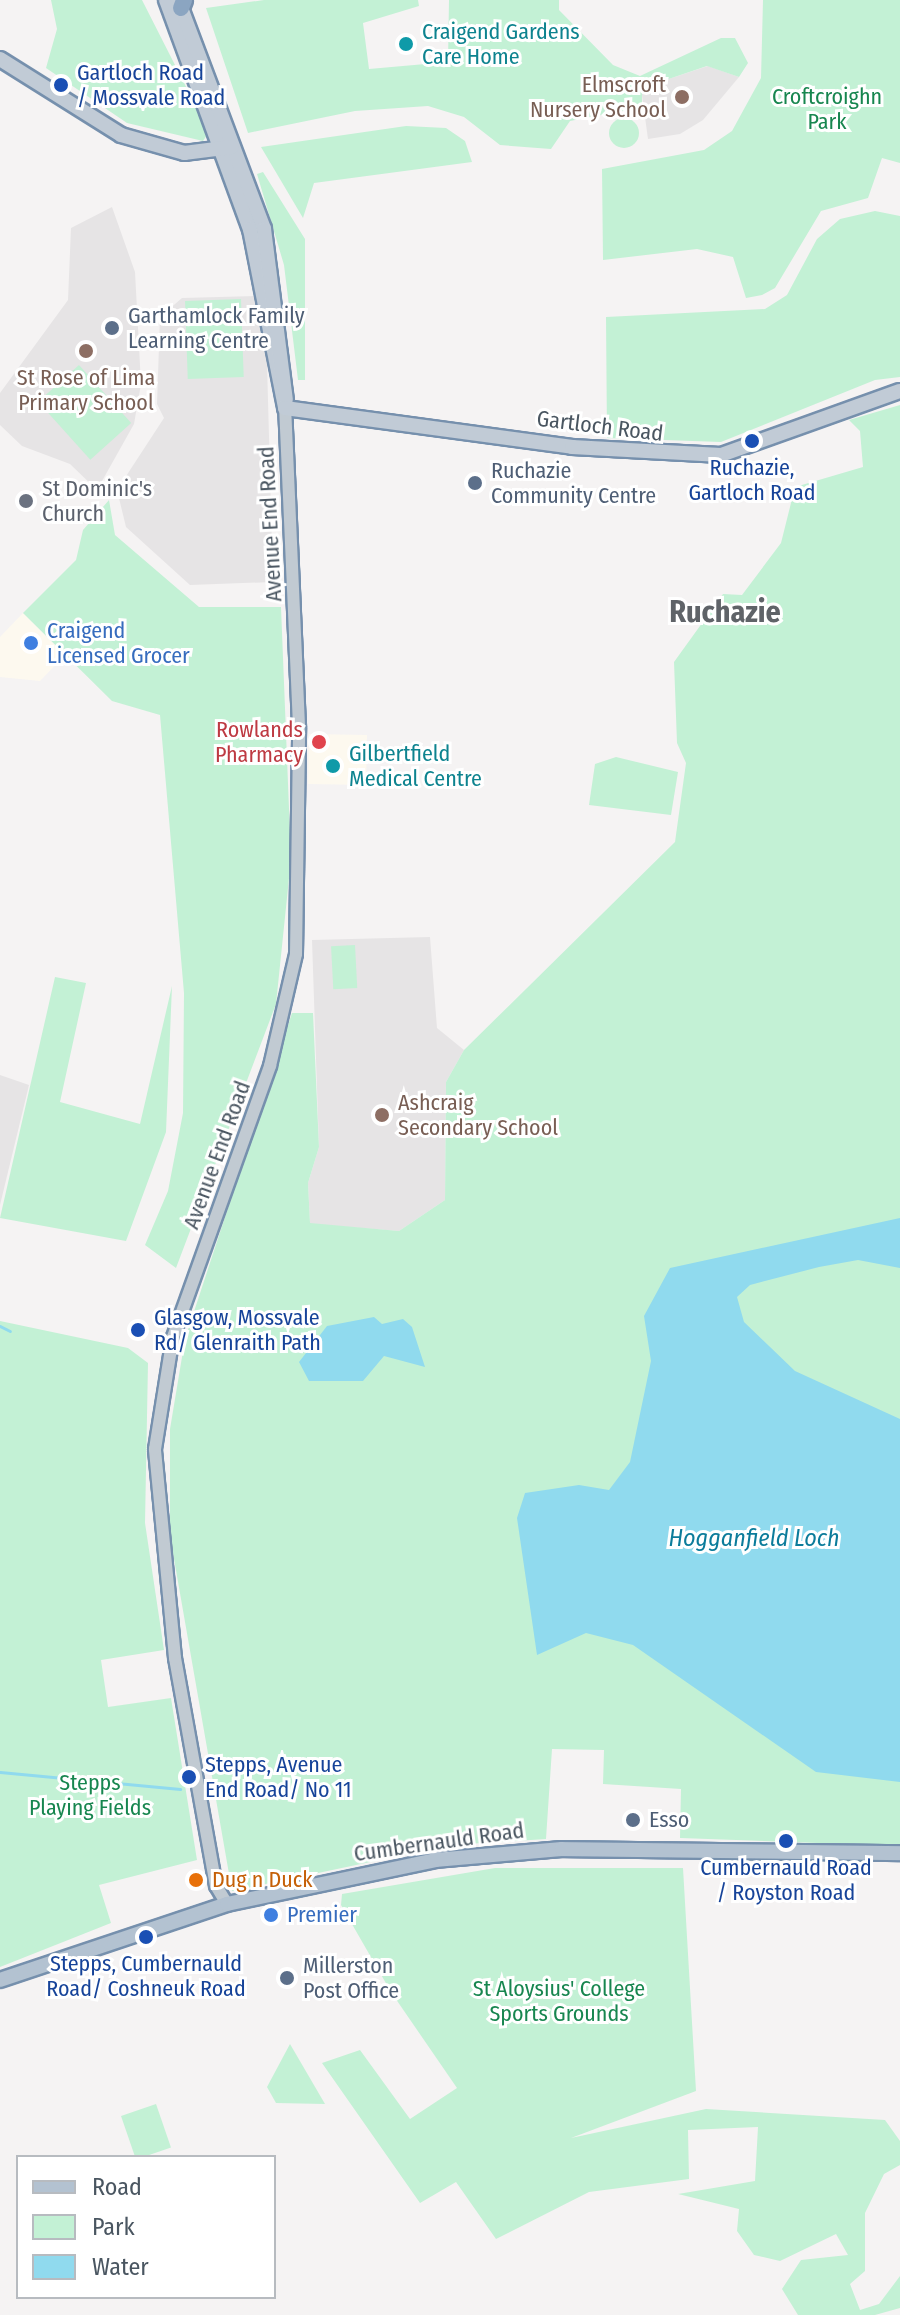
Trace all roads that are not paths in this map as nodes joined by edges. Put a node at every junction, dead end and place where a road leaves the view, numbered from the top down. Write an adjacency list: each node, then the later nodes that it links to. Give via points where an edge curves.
1 (177, 2): 3 (main road)
2 (0, 59): 3 (main road, via 121,135 184,153)
3 (230, 147): 5 (main road)
4 (900, 391): 5 (main road, Gartloch Road, via 850,402 782,436 721,455 572,447)
5 (285, 408): 7 (street, Avenue End Road, via 299,726 296,954 270,1066 173,1337 155,1449 175,1658 216,1886)
6 (900, 1853): 7 (main road, Cumbernauld Road, via 517,1851 375,1870)
7 (227, 1904): 8 (main road, Cumbernauld Road)
8 (0, 1980)

